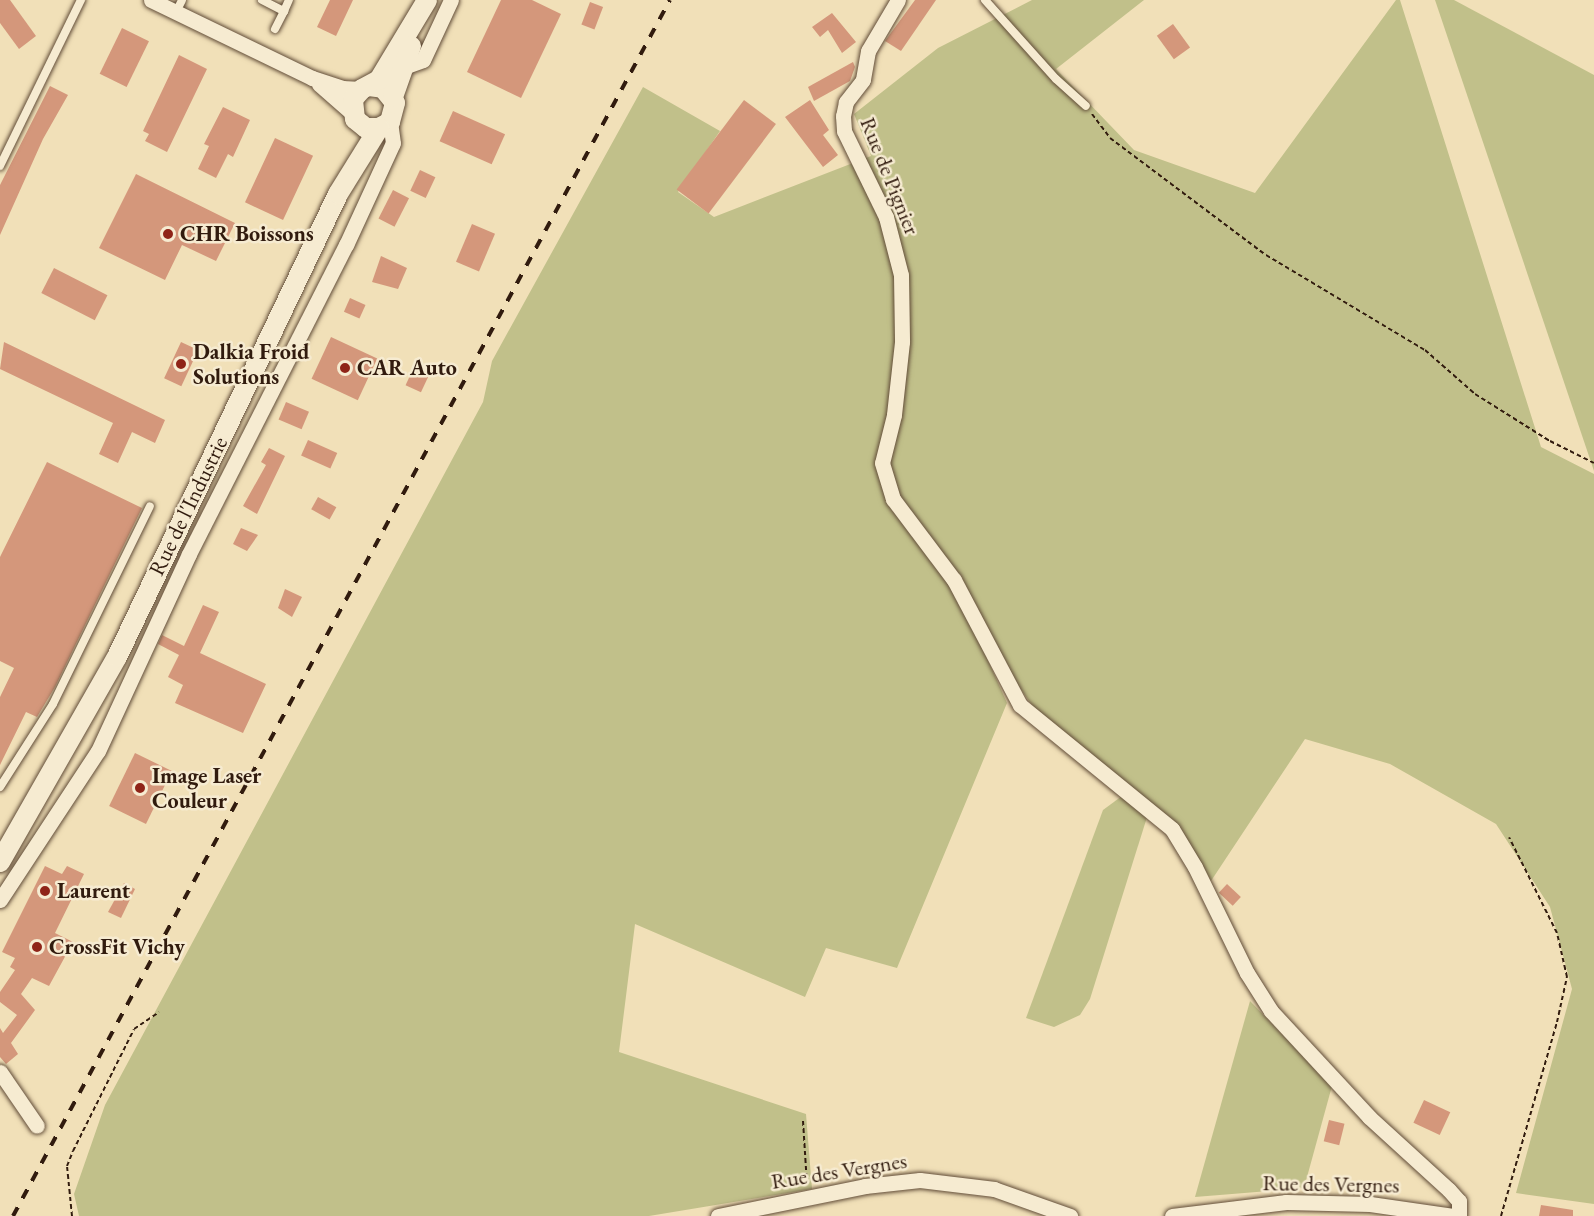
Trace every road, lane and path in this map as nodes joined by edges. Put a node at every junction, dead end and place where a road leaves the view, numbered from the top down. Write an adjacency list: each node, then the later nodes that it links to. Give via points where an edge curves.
1 (81, 0): 19 (lane)
2 (151, 0): 9 (street)
3 (262, 0): 10 (lane)
4 (289, 0): 10 (lane)
5 (429, 0): 12 (main road); 14 (main road, via 379,80)
6 (451, 0): 12 (street, via 423,60)
7 (898, 0): 39 (street, Rue de Pignier, via 868,51 863,80 846,102 843,116 844,131 886,217 901,275 902,342 894,415 882,463 893,499 954,580 1020,705 1172,829 1271,1011 1369,1117 1449,1190 1459,1201)
8 (986, 0): 16 (lane, via 1056,79)
9 (179, 6): 13 (street)
10 (284, 10): 11 (lane)
11 (275, 29)
12 (401, 68): 15 (main road)
13 (312, 78): 14 (street, via 342,88); 17 (street)
14 (366, 87): 15 (main road, via 383,88); 17 (main road, via 353,99)
15 (393, 97): 18 (main road, via 395,110)
16 (1086, 106): 21 (path, via 1110,138 1266,255 1425,350 1475,394 1550,441)
17 (354, 116): 18 (main road, via 366,128); 20 (main road, Rue de l'Industrie, via 354,144)
18 (384, 125): 20 (main road, Rue de l'Industrie); 28 (street, Rue de l'Industrie, via 393,143 346,245 189,554 98,751)
19 (0, 166)
20 (338, 194): 24 (main road, Rue de l'Industrie, via 155,582 74,735)
21 (1594, 463)
22 (150, 506): 23 (lane, via 53,704)
23 (0, 787)
24 (27, 812): 26 (main road, Rue de l'Industrie); 27 (main road, Rue de l'Industrie)
25 (1509, 837): 40 (path, via 1557,933 1567,976 1557,1023)
26 (0, 852)
27 (0, 862)
28 (0, 900)
29 (159, 1012): 34 (path, via 134,1029 73,1151 67,1166)
30 (0, 1072): 32 (street)
31 (803, 1121): 33 (path)
32 (37, 1126)
33 (808, 1197): 35 (street, Rue des Vergnes); 36 (street, Rue des Vergnes, via 895,1181 944,1181 994,1189)
34 (72, 1216)
35 (718, 1216)
36 (1070, 1216)
37 (1172, 1216): 38 (street, Rue des Vergnes, via 1236,1206 1330,1202 1421,1209)
38 (1453, 1216)
39 (1459, 1216)
40 (1500, 1216)

